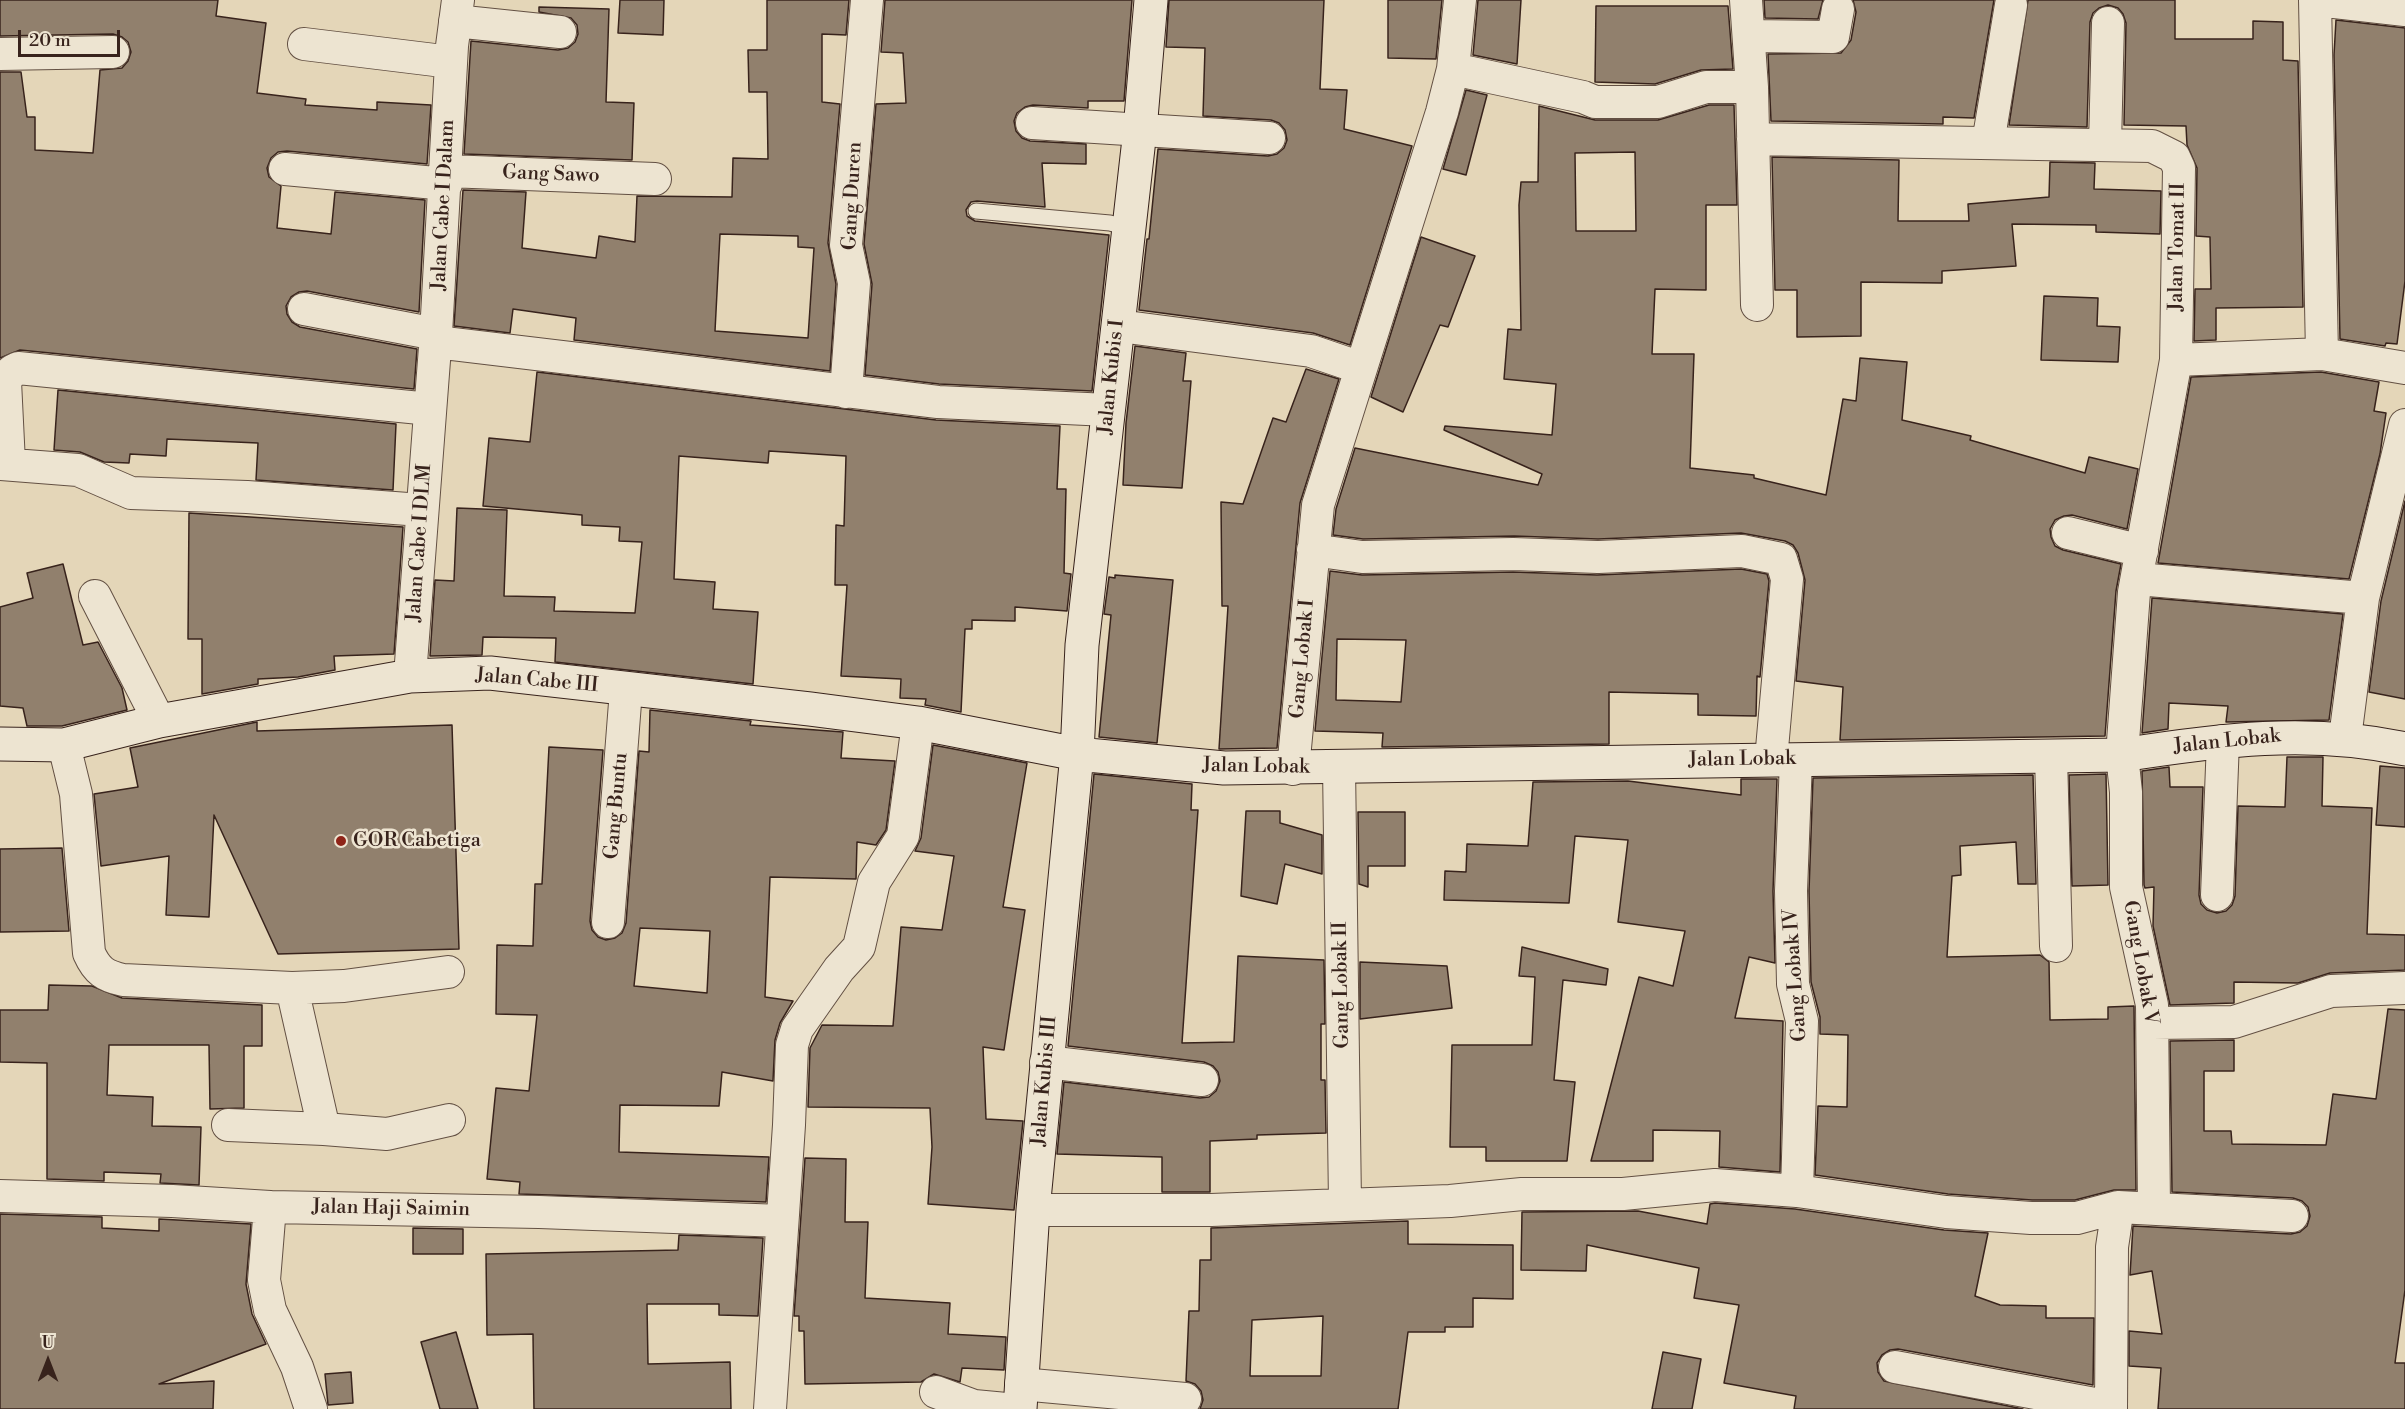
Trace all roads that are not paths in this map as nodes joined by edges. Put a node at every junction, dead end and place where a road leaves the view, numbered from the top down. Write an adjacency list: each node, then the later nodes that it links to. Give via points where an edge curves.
1 (867, 0): 38 (street, Gang Duren, via 846,244 854,284)
2 (1151, 0): 20 (street, Jalan Kubis I)
3 (1460, 0): 17 (street, Gang Lobak I)
4 (1746, 0): 12 (street)
5 (2316, 0): 9 (street); 34 (street)
6 (2011, 5): 23 (street)
7 (1838, 9): 12 (street, via 1833,38)
8 (456, 10): 11 (street); 16 (street, Jalan Cabe I Dalam)
9 (2405, 10)
10 (2108, 23): 24 (street)
11 (560, 32)
12 (1749, 36): 18 (street)
13 (304, 44): 16 (street)
14 (113, 52): 15 (street)
15 (0, 54)
16 (451, 62): 26 (street, Jalan Cabe I Dalam)
17 (1453, 69): 18 (street, via 1595,102 1658,102 1706,87); 36 (street, Gang Lobak I)
18 (1752, 87): 22 (street)
19 (1032, 123): 20 (street)
20 (1140, 130): 21 (street); 29 (street, Jalan Kubis I)
21 (1269, 138)
22 (1753, 139): 23 (street, Jalan Tomat II); 30 (street)
23 (1988, 143): 24 (street, Jalan Tomat II)
24 (2105, 145): 35 (street, Jalan Tomat II, via 2152,146 2174,157 2179,168)
25 (285, 170): 26 (street, Gang Sawo)
26 (446, 177): 27 (street, Gang Sawo); 33 (street, Jalan Cabe I Dalam)
27 (655, 179)
28 (976, 211): 29 (lane, via 1110,222)
29 (1128, 228): 32 (street, Jalan Kubis I)
30 (1757, 305)
31 (304, 309): 33 (street)
32 (1119, 326): 36 (street, via 1311,351); 40 (street, Jalan Kubis I)
33 (436, 338): 38 (street); 39 (street, Jalan Cabe I Dalam)
34 (2322, 354): 35 (street); 37 (street)
35 (2176, 360): 46 (street, Jalan Tomat II)
36 (1361, 368): 45 (street, Gang Lobak I, via 1318,505)
37 (2405, 368)
38 (846, 392): 40 (street, via 938,402)
39 (430, 409): 42 (street, via 18,368 5,381); 43 (street, Jalan Cabe I DLM)
40 (1108, 410): 58 (street, Jalan Kubis I, via 1082,645)
41 (2405, 425): 48 (street)
42 (5, 464): 43 (street, via 78,470 131,493)
43 (421, 510): 49 (street, Jalan Cabe I DLM)
44 (2068, 533): 46 (street)
45 (1313, 550): 61 (street, Gang Lobak IV, via 1362,556 1598,556 1742,551 1781,559 1787,579); 63 (street, Gang Lobak I)
46 (2140, 565): 48 (street); 59 (street, Jalan Tomat II)
47 (95, 596): 51 (street)
48 (2363, 598): 53 (street)
49 (410, 676): 50 (street, Jalan Cabe III, via 490,673); 51 (street, Jalan Cabe III)
50 (626, 690): 52 (street, Jalan Cabe III); 65 (street, Gang Buntu)
51 (159, 721): 56 (street, Jalan Cabe III)
52 (918, 723): 58 (street, Jalan Cabe III); 84 (street, via 903,836 874,882 860,947 839,969 797,1029 792,1045)
53 (2345, 738): 54 (street, Jalan Lobak, via 2284,736); 57 (street, Jalan Lobak)
54 (2223, 741): 59 (street, Jalan Lobak); 64 (street)
55 (0, 744): 56 (street, Jalan Cabe III)
56 (64, 745): 68 (street, via 76,794 89,953 94,966 105,976 123,980)
57 (2405, 749)
58 (1077, 754): 63 (street, Jalan Lobak, via 1224,768); 71 (street, Jalan Kubis III)
59 (2122, 755): 60 (street, Jalan Lobak); 70 (street, Gang Lobak V, via 2126,887)
60 (2051, 756): 61 (street, Jalan Lobak); 66 (street)
61 (1783, 760): 62 (street, Jalan Lobak); 76 (street, Gang Lobak IV, via 1793,984 1802,1022)
62 (1339, 766): 63 (street, Jalan Lobak); 78 (street, Gang Lobak II)
63 (1293, 769)
64 (2217, 894)
65 (608, 922)
66 (2056, 946)
67 (448, 972): 68 (street, via 344,986)
68 (292, 988): 75 (street)
69 (2405, 988): 70 (street, via 2331,991 2234,1022)
70 (2153, 1023): 81 (street, Gang Lobak V)
71 (1046, 1062): 72 (street); 82 (street, Jalan Kubis III)
72 (1202, 1080)
73 (449, 1120): 75 (street, via 387,1134)
74 (228, 1125): 75 (street)
75 (324, 1129)
76 (1797, 1191): 78 (street, via 1715,1185 1623,1194 1522,1194 1450,1201); 80 (street, via 1946,1212 2031,1218 2077,1218)
77 (0, 1196): 79 (street, Jalan Haji Saimin)
78 (1345, 1203): 82 (street, via 1211,1210)
79 (270, 1207): 84 (street, Jalan Haji Saimin); 90 (street, via 264,1280 270,1310 297,1367)
80 (2118, 1207): 81 (street); 89 (street, via 2112,1247)
81 (2154, 1208): 83 (street)
82 (1033, 1210): 88 (street, Jalan Kubis III)
83 (2292, 1216)
84 (782, 1221): 91 (street)
85 (1895, 1367): 89 (street)
86 (936, 1392): 88 (street, via 974,1406)
87 (1185, 1399): 88 (street)
88 (1016, 1401)
89 (2111, 1408)
90 (311, 1409)
91 (770, 1409)

